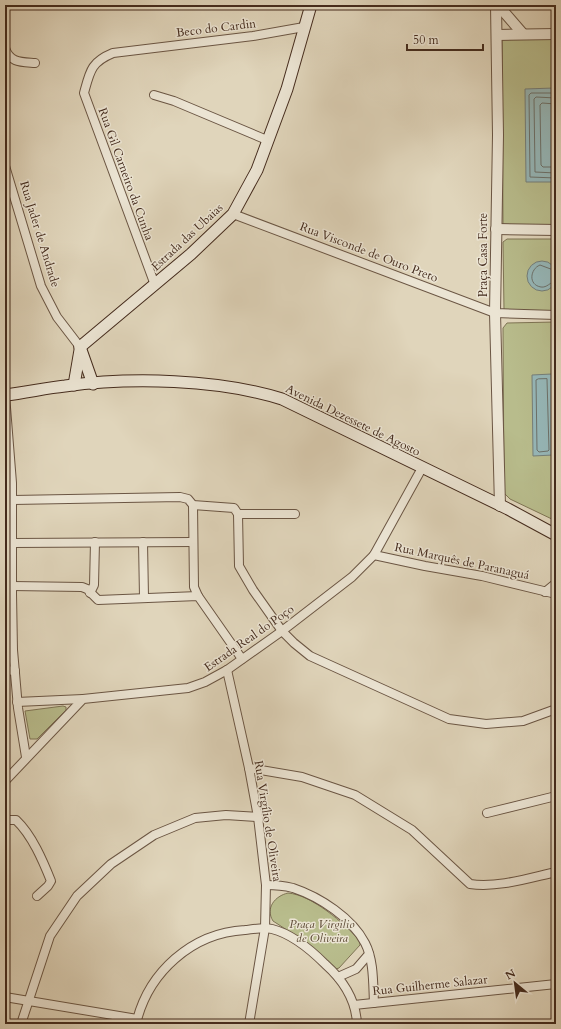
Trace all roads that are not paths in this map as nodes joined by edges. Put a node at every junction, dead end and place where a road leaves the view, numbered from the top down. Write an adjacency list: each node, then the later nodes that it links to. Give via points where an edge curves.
1 (311, 5): 3 (main road, Estrada das Ubaias)
2 (497, 5): 4 (street); 6 (street, Praça Casa Forte)
3 (304, 27): 9 (street, Beco do Cardin, via 253,36 113,53 102,57 94,64); 11 (main road, Estrada das Ubaias, via 287,89)
4 (522, 34): 5 (street); 6 (street)
5 (556, 34)
6 (497, 35): 14 (street, Praça Casa Forte)
7 (5, 48): 8 (street, via 15,62)
8 (35, 63)
9 (84, 93): 16 (street, Rua Gil Carneiro da Cunha)
10 (154, 95): 11 (street)
11 (267, 140): 13 (main road, Estrada das Ubaias, via 257,170)
12 (5, 166): 19 (street, Rua Jader de Andrade, via 41,286 57,317)
13 (233, 214): 16 (main road, Estrada das Ubaias); 17 (street, Rua Visconde de Ouro Preto)
14 (496, 229): 15 (street); 17 (street, Praça Casa Forte)
15 (556, 230)
16 (155, 285): 19 (main road, Estrada das Ubaias)
17 (495, 313): 18 (street, Rua Visconde de Ouro Preto); 26 (street, Praça Casa Forte)
18 (556, 315)
19 (80, 347): 20 (main road, Rua Jader de Andrade); 21 (main road)
20 (93, 384): 21 (main road, Avenida Dezessete de Agosto); 23 (main road, Avenida Dezessete de Agosto, via 187,383 232,387 260,393 282,399)
21 (74, 385): 22 (main road, Avenida Dezessete de Agosto)
22 (5, 395): 24 (street)
23 (422, 468): 26 (main road, Avenida Dezessete de Agosto); 34 (street, Estrada Real do Poço)
24 (13, 500): 25 (street, via 180,497 188,499); 33 (street)
25 (194, 505): 27 (street, via 234,508); 32 (street)
26 (500, 506): 29 (main road, Avenida Dezessete de Agosto)
27 (238, 514): 28 (street); 42 (street, via 239,566)
28 (295, 514)
29 (556, 535)
30 (95, 542): 31 (street); 33 (street); 38 (street, via 94,585)
31 (143, 542): 32 (street); 41 (street)
32 (192, 542): 40 (street, via 194,587)
33 (12, 543): 36 (street)
34 (374, 555): 37 (street, Rua Marquês de Paranaguá, via 482,576); 42 (street, Estrada Real do Poço, via 352,577)
35 (556, 583): 37 (street)
36 (12, 586): 38 (street, via 82,587); 46 (street)
37 (545, 592): 39 (street, Rua Marquês de Paranaguá)
38 (90, 593): 41 (street, via 98,600)
39 (556, 594)
40 (198, 596): 41 (street); 43 (street)
41 (144, 597)
42 (282, 631): 43 (street, Estrada Real do Poço); 49 (street, via 310,656 449,719 486,724 501,723 522,721)
43 (242, 660): 45 (street, Estrada Real do Poço)
44 (5, 670): 46 (street)
45 (226, 670): 47 (street, Estrada Real do Poço, via 188,688); 51 (street, Rua Virgílio de Oliveira)
46 (15, 671): 48 (street)
47 (83, 699): 48 (street, Estrada Real do Poço); 50 (street)
48 (17, 702): 50 (street)
49 (556, 709)
50 (26, 757): 52 (street)
51 (248, 768): 55 (street, Rua Virgílio de Oliveira); 57 (street, via 302,777 355,795 412,830 470,884 508,882)
52 (5, 781)
53 (556, 796): 54 (street)
54 (487, 813)
55 (258, 817): 58 (street, Rua Virgílio de Oliveira); 65 (street, via 226,814 195,818 154,835 111,864 77,896 50,936)
56 (5, 820): 59 (street, via 16,820 24,827 48,872 51,881)
57 (556, 872)
58 (266, 885): 60 (street, Rua Virgílio de Oliveira); 61 (street, via 293,888 338,913 354,928 365,943)
59 (37, 896)
60 (265, 928): 62 (street, via 280,932 307,948); 68 (street, via 231,932 198,942 160,974 148,992); 70 (street, Rua Virgílio de Oliveira)
61 (369, 954): 62 (street, via 356,969); 66 (street)
62 (338, 977): 67 (street)
63 (556, 984): 66 (street, Rua Guilherme Salazar)
64 (5, 997): 65 (street)
65 (27, 1001): 68 (street); 69 (street)
66 (374, 1003): 67 (street, Rua Guilherme Salazar)
67 (354, 1004): 71 (street)
68 (136, 1021)
69 (21, 1024)
70 (249, 1024)
71 (357, 1024)

